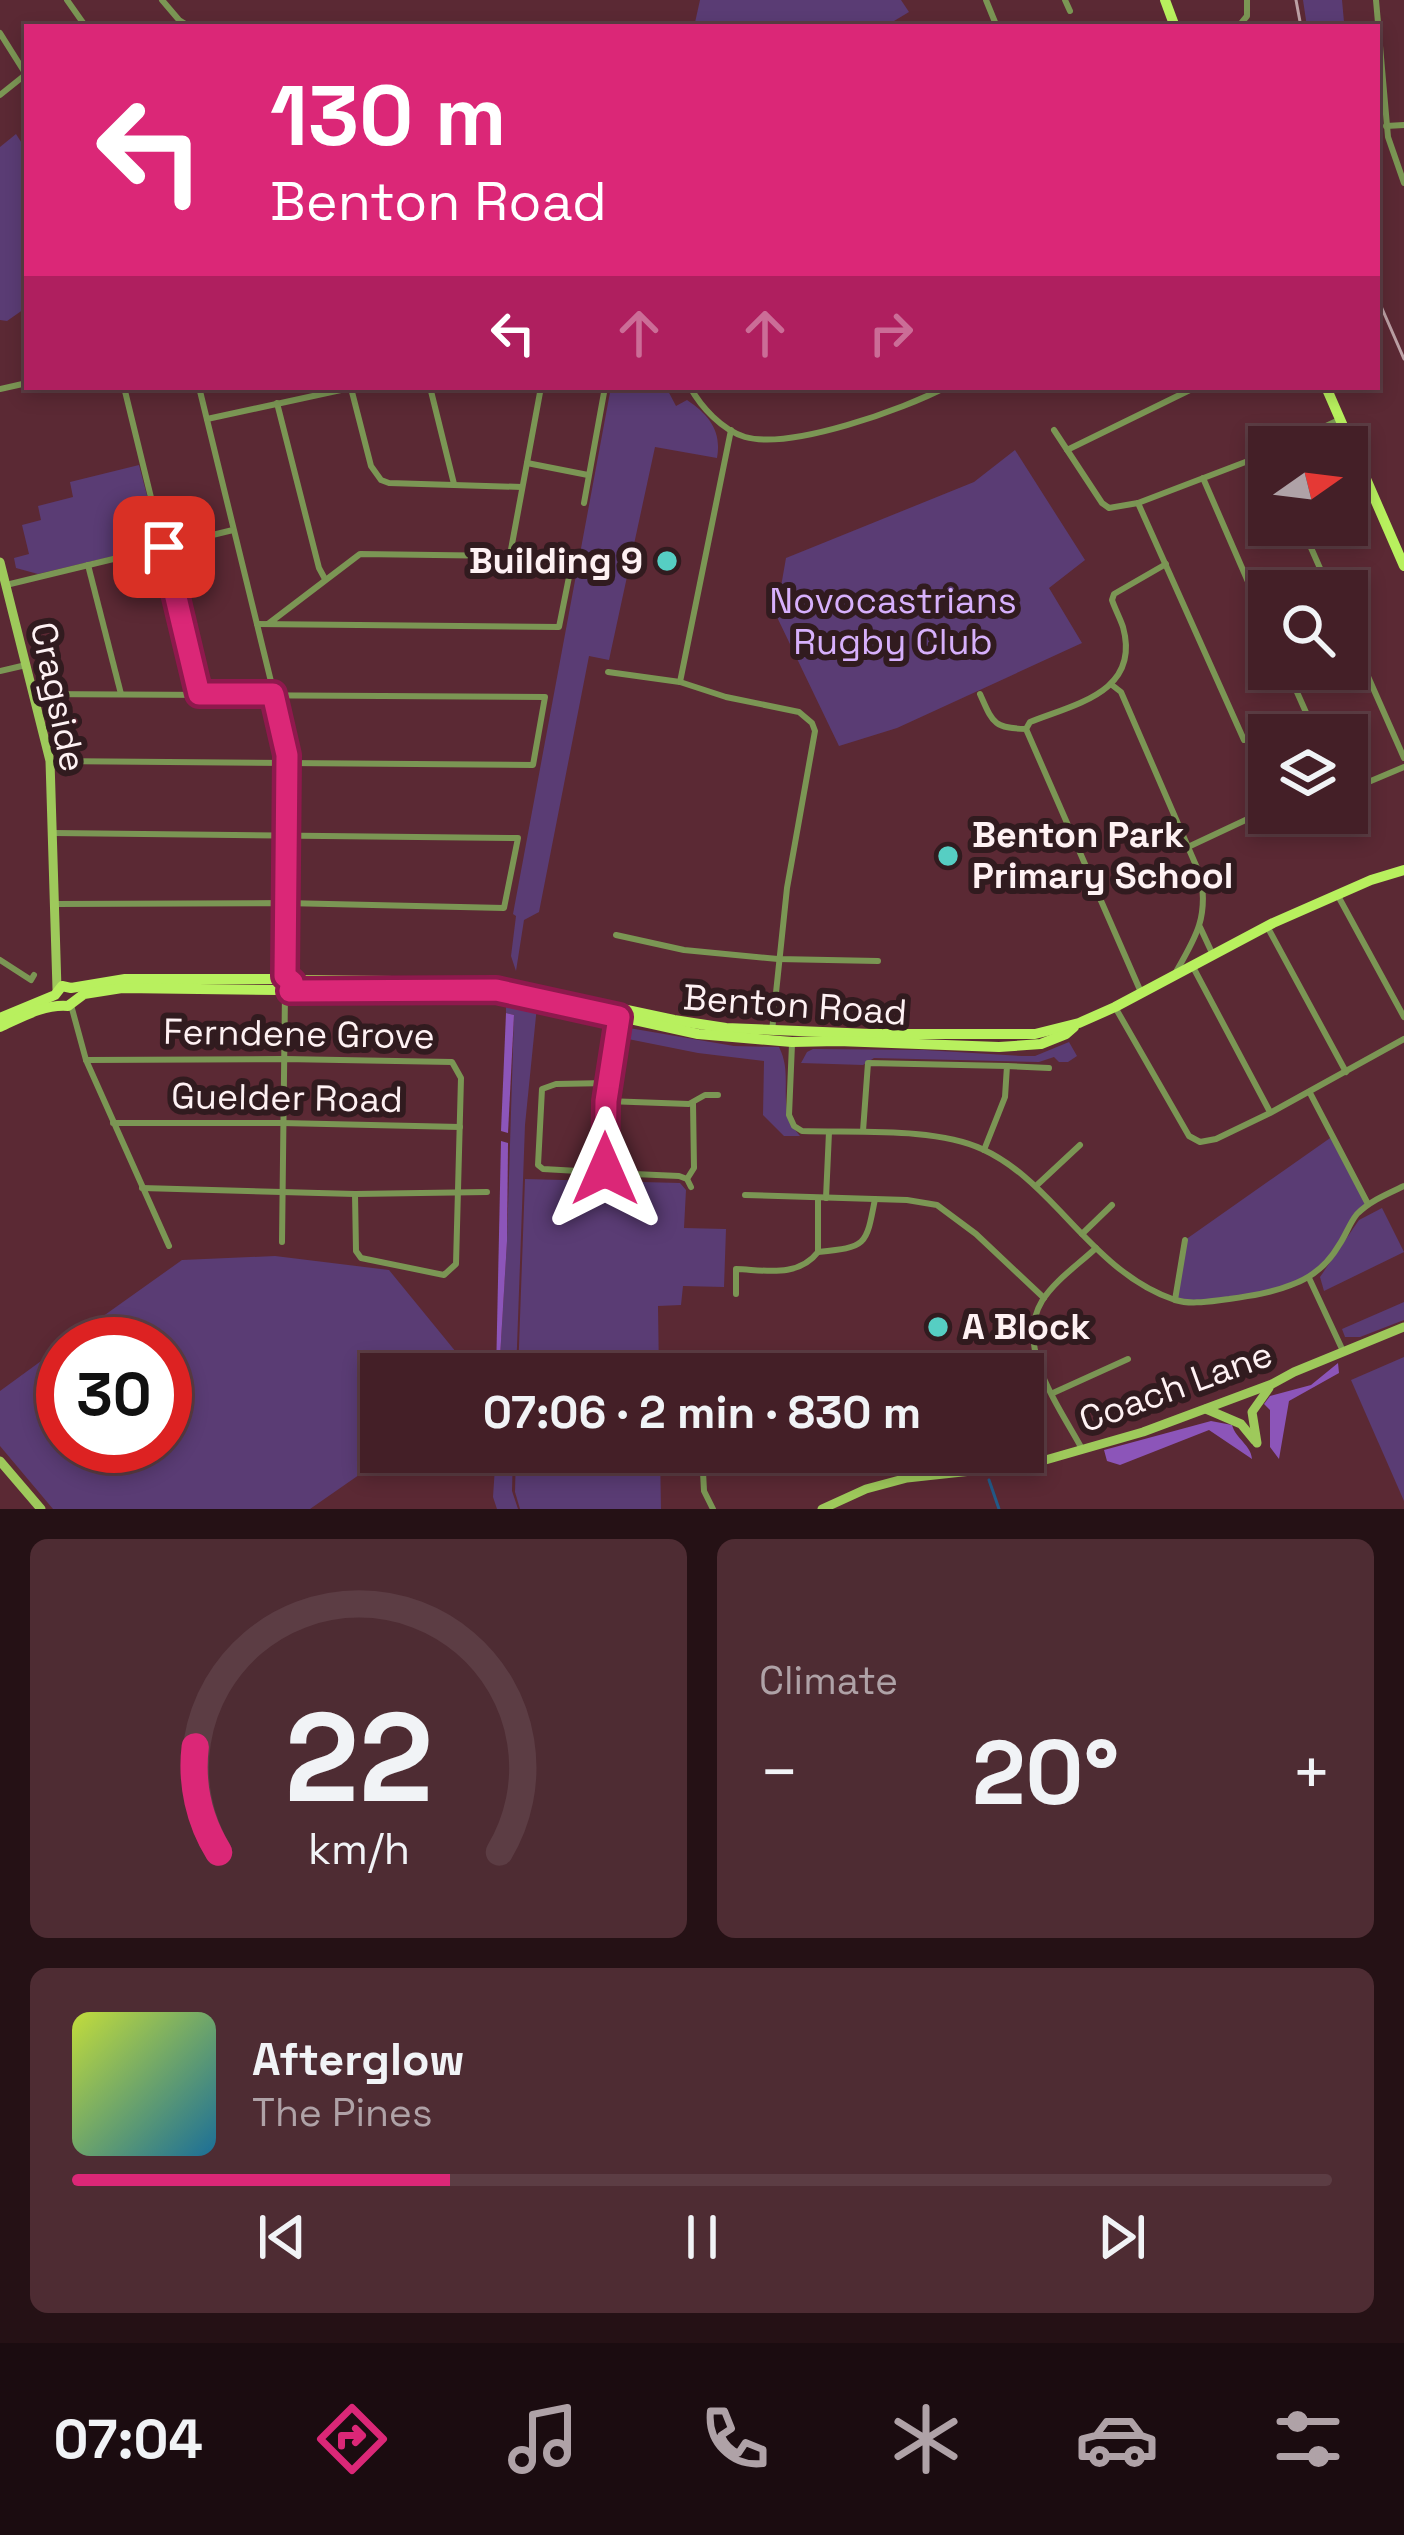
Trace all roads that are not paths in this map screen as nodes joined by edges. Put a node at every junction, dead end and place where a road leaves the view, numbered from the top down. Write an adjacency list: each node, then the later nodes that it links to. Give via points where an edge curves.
1 (162, 0): 4 (street)
2 (1065, 0): 3 (street)
3 (1070, 11)
4 (185, 24)
5 (0, 32): 7 (street)
6 (1380, 46): 11 (street)
7 (24, 72)
8 (24, 77): 9 (street)
9 (0, 95)
10 (1404, 125): 11 (street)
11 (1387, 126): 12 (street)
12 (1404, 183)
13 (125, 390): 40 (street)
14 (200, 390): 25 (street)
15 (340, 390): 24 (street)
16 (354, 390): 35 (street, via 381,480)
17 (431, 390): 35 (street)
18 (540, 390): 32 (street)
19 (604, 390): 33 (street)
20 (692, 390): 28 (street)
21 (939, 390): 28 (street, via 836,428 763,439)
22 (1190, 390): 30 (street)
23 (1327, 390): 26 (main road)
24 (277, 404): 25 (street); 46 (street)
25 (207, 419): 39 (street)
26 (1340, 419): 27 (street); 45 (main road)
27 (1325, 426)
28 (731, 430): 55 (street)
29 (1054, 430): 30 (street)
30 (1067, 450): 38 (street, via 1102,503)
31 (1248, 461): 34 (street)
32 (527, 463): 33 (street); 36 (street)
33 (589, 475): 37 (street)
34 (1203, 478): 38 (street); 48 (street)
35 (454, 484): 36 (street)
36 (522, 487): 41 (street)
37 (584, 503)
38 (1138, 503): 44 (street)
39 (233, 530): 40 (street); 49 (street)
40 (164, 547): 43 (street); 59 (street)
41 (510, 555): 46 (street, via 364,554); 50 (street, via 573,556 559,627)
42 (0, 562): 47 (street, Cragside)
43 (88, 565): 47 (street); 58 (street)
44 (1166, 565): 56 (street, via 1114,594 1126,652); 63 (street)
45 (1404, 566)
46 (325, 579): 50 (street)
47 (6, 585): 51 (street, Cragside)
48 (1248, 591)
49 (257, 624): 50 (street); 60 (street)
50 (268, 625)
51 (26, 664): 52 (street); 57 (street, Cragside)
52 (0, 671)
53 (608, 672): 55 (street)
54 (1368, 677): 64 (street)
55 (680, 682): 81 (street, via 799,712 815,731)
56 (1112, 685): 62 (street); 72 (street)
57 (34, 694): 58 (street); 65 (street, Cragside)
58 (121, 694): 59 (street)
59 (199, 694): 60 (street)
60 (273, 694): 66 (street); 66 (street, via 545,698 532,765)
61 (980, 694): 62 (street, via 993,723)
62 (1026, 729): 88 (street)
63 (1244, 740)
64 (1404, 758)
65 (50, 761): 66 (street); 70 (street, Cragside)
66 (287, 763): 71 (street)
67 (1404, 767): 68 (street)
68 (1368, 782)
69 (1248, 819): 72 (street)
70 (53, 833): 71 (street); 75 (street, Cragside)
71 (285, 834): 76 (street); 76 (street, via 518,838 504,908)
72 (1188, 847): 78 (street, via 1205,899)
73 (1404, 870): 74 (main road, Benton Road)
74 (1337, 894): 77 (main road, Benton Road); 92 (street)
75 (52, 904): 76 (street); 89 (street, Cragside)
76 (285, 904): 87 (street)
77 (1268, 926): 80 (main road, Benton Road); 101 (street)
78 (1200, 927): 80 (street); 86 (street)
79 (616, 935): 81 (street)
80 (1214, 955): 84 (main road, Benton Road)
81 (778, 959): 83 (street); 94 (street)
82 (0, 960): 85 (street)
83 (878, 961)
84 (1193, 967): 86 (main road, Benton Road); 107 (street)
85 (34, 975)
86 (1173, 977): 88 (main road, Benton Road)
87 (285, 985): 89 (main road, Benton Road, via 125,980); 91 (main road, Benton Road, via 496,982); 97 (street)
88 (1142, 994): 90 (main road, Benton Road)
89 (65, 996): 93 (main road, Benton Road); 98 (street)
90 (1115, 1007): 95 (main road, Benton Road, via 1035,1034); 107 (street, via 1189,1136 1209,1142)
91 (620, 1012): 94 (main road, Benton Road); 102 (street)
92 (1404, 1017)
93 (0, 1022)
94 (772, 1036): 95 (main road, Benton Road)
95 (792, 1036): 111 (street, via 789,1115 802,1131)
96 (1404, 1039): 101 (street)
97 (284, 1059): 98 (street, Ferndene Grove); 108 (street); 110 (street, Ferndene Grove, via 452,1062)
98 (86, 1060): 109 (street)
99 (1007, 1066): 100 (street); 112 (street, via 868,1063); 114 (street, via 1005,1097)
100 (1049, 1068)
101 (1346, 1072): 103 (street)
102 (608, 1083): 105 (street); 115 (street, via 542,1089 537,1162 543,1169)
103 (1310, 1093): 107 (street); 126 (street)
104 (718, 1095): 106 (street)
105 (606, 1101): 106 (street); 115 (street)
106 (693, 1103): 115 (street, via 689,1183)
107 (1270, 1113)
108 (282, 1123): 109 (street, Guelder Road); 110 (street, Guelder Road); 119 (street)
109 (113, 1124): 118 (street)
110 (460, 1127): 120 (street, Ferndene Grove)
111 (829, 1132): 112 (street); 124 (street)
112 (863, 1132): 114 (street)
113 (1081, 1145): 116 (street)
114 (984, 1150): 116 (street)
115 (605, 1169)
116 (1036, 1186): 130 (street)
117 (1404, 1186): 126 (street)
118 (142, 1188): 119 (street); 133 (street)
119 (282, 1191): 122 (street); 132 (street)
120 (458, 1191): 121 (street); 122 (street); 122 (street, Ferndene Grove, via 456,1264 444,1274 361,1258)
121 (487, 1192)
122 (355, 1195)
123 (745, 1195): 124 (street)
124 (822, 1198): 125 (street); 135 (street)
125 (875, 1199): 135 (street, via 864,1240); 138 (street, via 937,1205)
126 (1368, 1204): 136 (street)
127 (1112, 1205): 128 (street)
128 (1103, 1214): 129 (street); 130 (street)
129 (1114, 1225)
130 (1082, 1234): 134 (street)
131 (1185, 1240): 139 (street)
132 (282, 1242)
133 (169, 1246)
134 (1096, 1248): 138 (street); 139 (street)
135 (818, 1252): 137 (street, via 798,1269 736,1269)
136 (1310, 1278): 139 (street, via 1239,1298); 141 (street)
137 (736, 1294)
138 (1044, 1298): 144 (street, via 1032,1333)
139 (1175, 1300)
140 (1404, 1327): 141 (street, Coach Lane)
141 (1344, 1351): 143 (street, Coach Lane)
142 (1128, 1359): 144 (street)
143 (1272, 1384): 145 (street, Coach Lane); 145 (street, via 1252,1412 1257,1443 1241,1424)
144 (1053, 1393): 146 (street)
145 (1206, 1409): 146 (street, Coach Lane)
146 (1083, 1451): 149 (street, Coach Lane, via 907,1478)
147 (0, 1461): 150 (street)
148 (703, 1473): 151 (street)
149 (844, 1504): 152 (street, Coach Lane)
150 (41, 1509)
151 (713, 1509)
152 (822, 1509)

